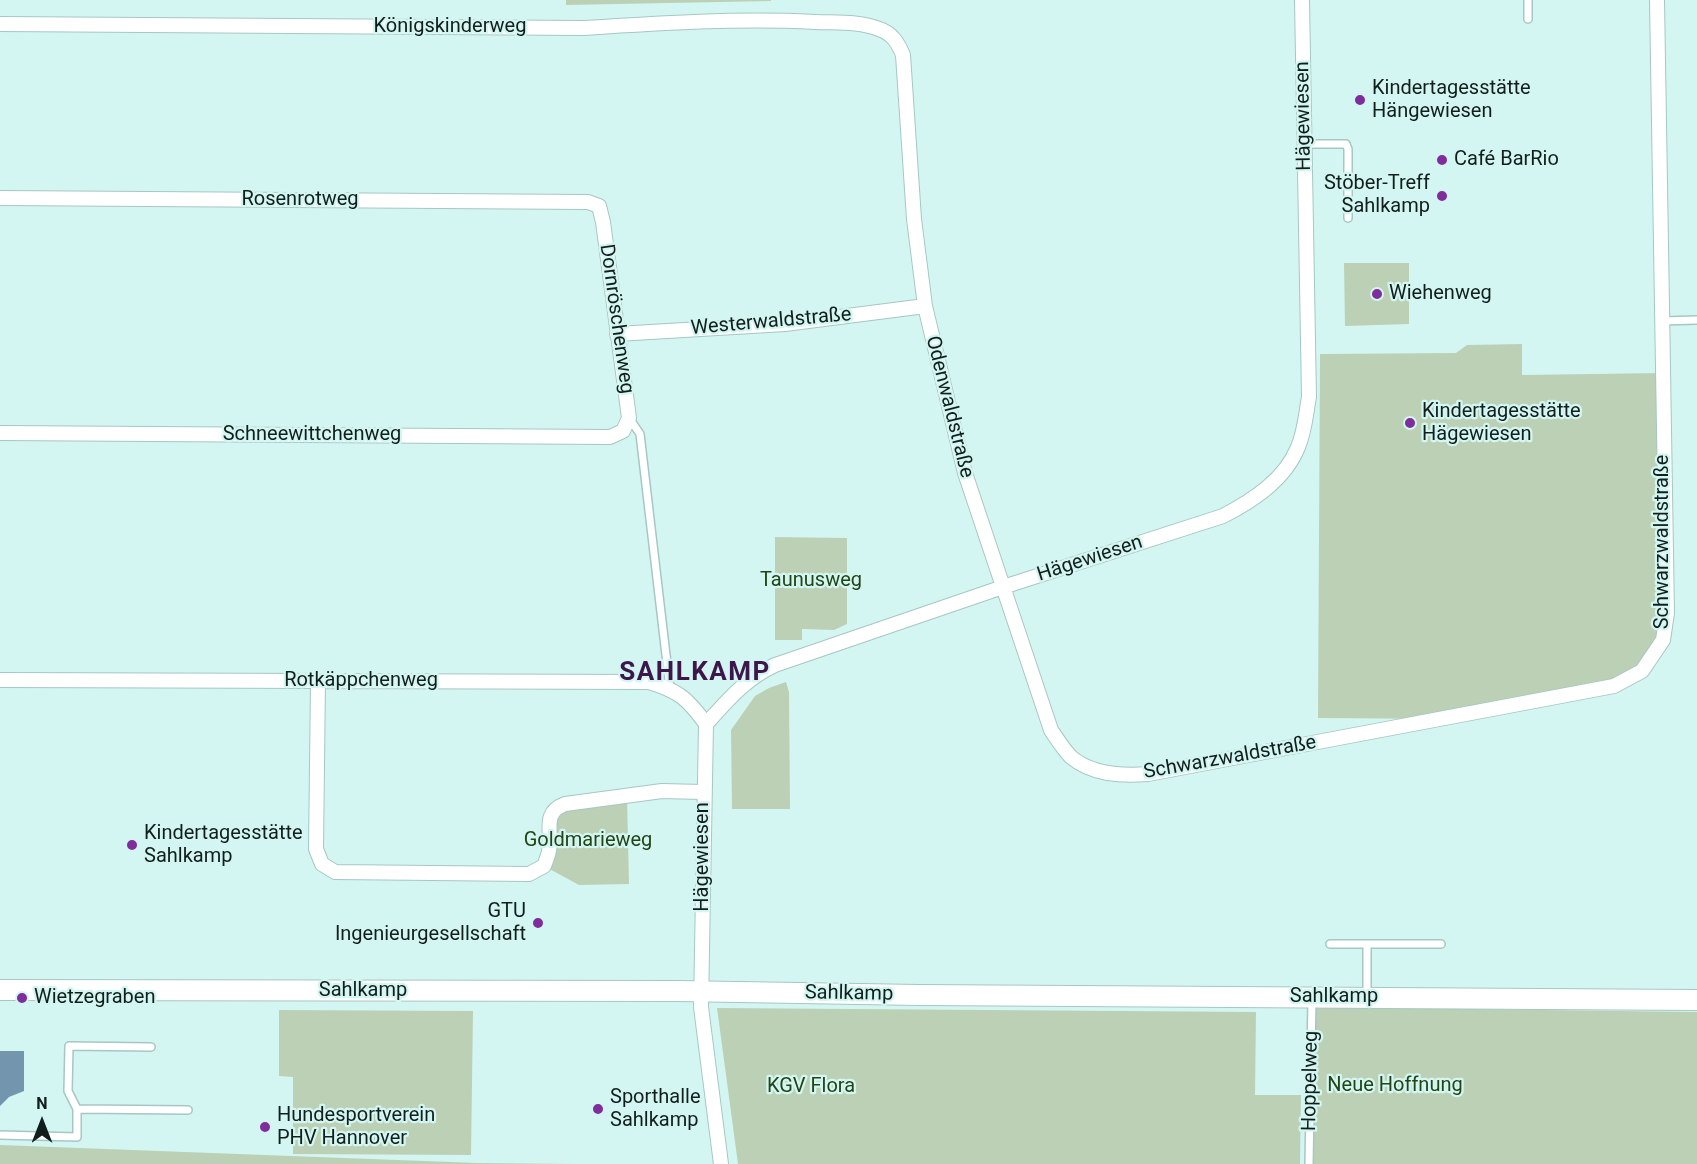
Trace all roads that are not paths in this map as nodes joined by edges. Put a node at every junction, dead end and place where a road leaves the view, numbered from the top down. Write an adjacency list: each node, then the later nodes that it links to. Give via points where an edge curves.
1 (1302, 0): 7 (street, Hägewiesen)
2 (1528, 0): 4 (lane)
3 (1657, 0): 12 (street, Schwarzwaldstraße)
4 (1528, 19)
5 (0, 24): 6 (street, Königskinderweg, via 585,28 786,21 864,24 881,29)
6 (896, 40): 11 (street, Odenwaldstraße, via 905,70 914,219)
7 (1305, 144): 10 (lane, via 1346,144); 17 (street, Hägewiesen, via 1309,397 1298,449 1287,466 1249,502 1223,516)
8 (0, 198): 9 (street, Rosenrotweg, via 588,202)
9 (599, 206): 14 (street, Dornröschenweg)
10 (1348, 218)
11 (925, 306): 14 (street, Westerwaldstraße, via 785,324); 17 (street, Odenwaldstraße, via 964,473)
12 (1661, 321): 13 (lane); 22 (street, Schwarzwaldstraße, via 1667,613 1663,640 1642,671 1614,687 1576,695 1148,774 1119,776 1088,767)
13 (1697, 321)
14 (617, 334): 15 (street, Dornröschenweg)
15 (626, 425): 16 (street, Schneewittchenweg, via 610,436); 20 (lane, via 640,434)
16 (0, 433)
17 (1003, 587): 21 (street, Hägewiesen, via 775,665 741,686); 22 (street, Odenwaldstraße, via 1051,730)
18 (0, 680): 19 (street, Rotkäppchenweg)
19 (318, 681): 20 (street, Rotkäppchenweg, via 649,682); 23 (street, via 316,849 322,864 335,872 529,874 544,866 549,850 550,816 557,807 662,791)
20 (670, 689): 21 (street, Rotkäppchenweg, via 691,703)
21 (705, 724): 23 (street, Hägewiesen)
22 (1071, 757)
23 (703, 792): 28 (street, Hägewiesen)
24 (1330, 944): 25 (lane)
25 (1367, 944): 26 (lane); 30 (lane)
26 (1441, 944)
27 (0, 990): 28 (street, Sahlkamp)
28 (702, 991): 29 (street, Sahlkamp); 36 (street, Hägewiesen)
29 (1312, 997): 30 (street, Sahlkamp); 37 (lane, Hoppelweg)
30 (1367, 998): 31 (street, Sahlkamp)
31 (1697, 1000)
32 (151, 1047): 33 (lane, via 69,1046 68,1091)
33 (78, 1109): 34 (lane); 35 (lane, via 77,1137)
34 (188, 1110)
35 (0, 1135)
36 (721, 1164)
37 (1309, 1164)

